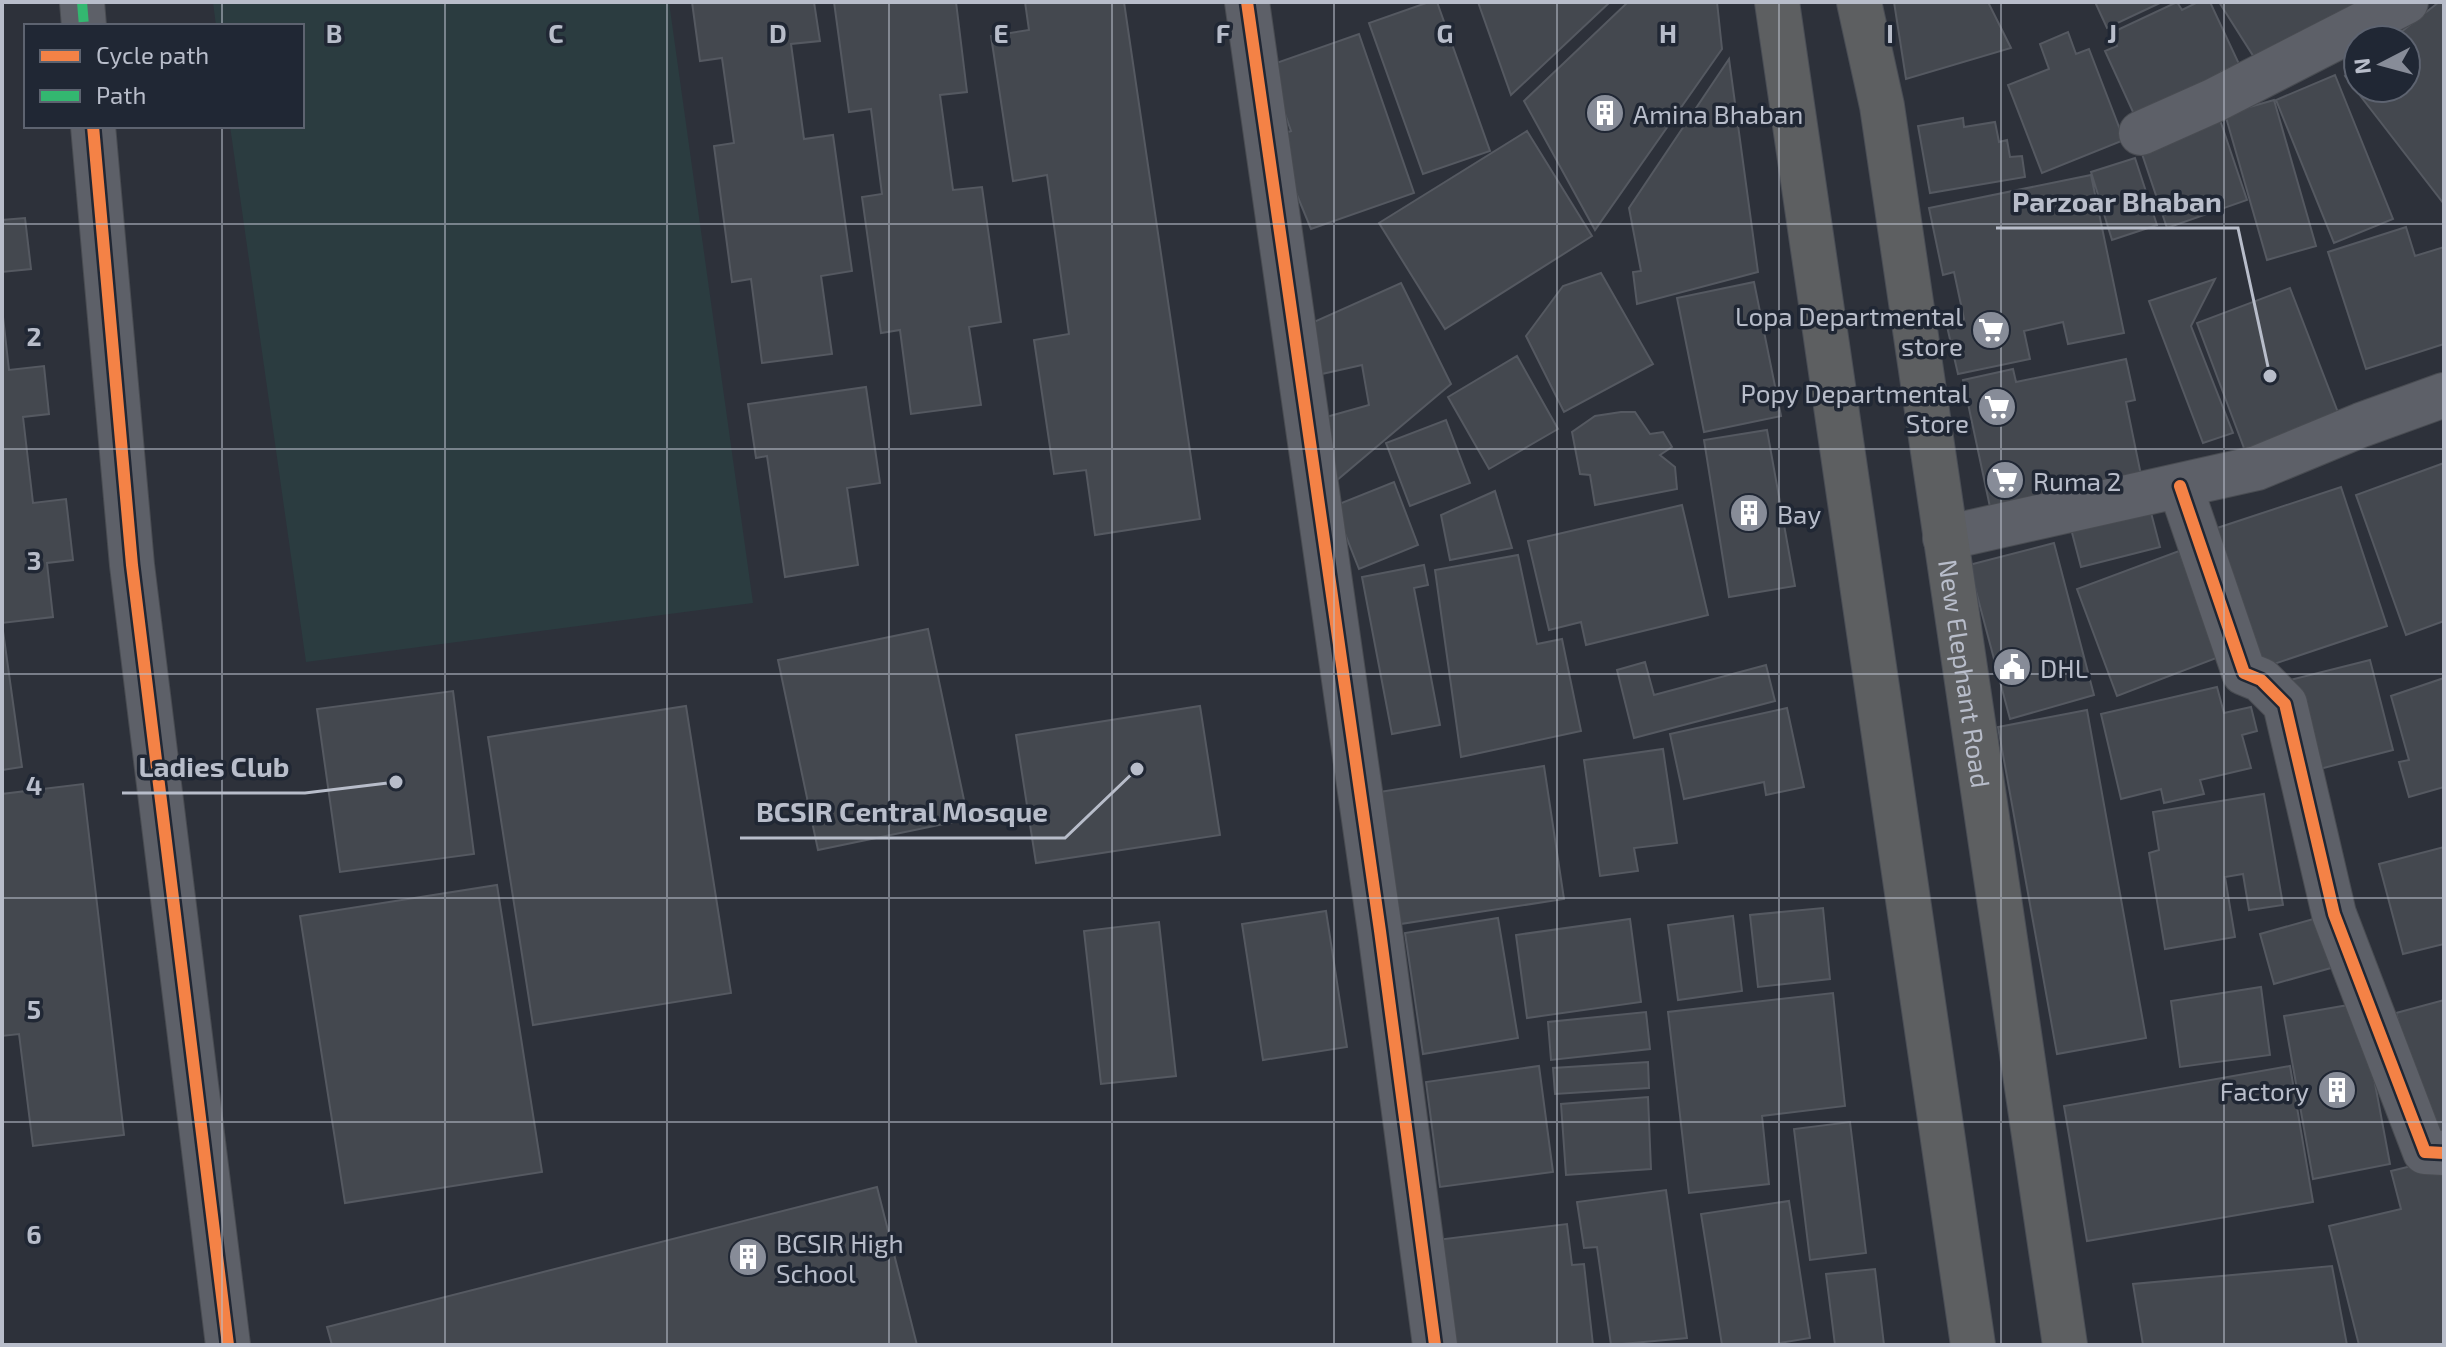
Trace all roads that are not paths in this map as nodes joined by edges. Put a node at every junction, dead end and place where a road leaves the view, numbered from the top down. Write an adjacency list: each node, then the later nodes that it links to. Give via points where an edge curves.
1 (82, 2): 6 (street)
2 (1247, 2): 14 (street)
3 (1777, 2): 15 (highway)
4 (1859, 2): 11 (highway, New Elephant Road, via 1882,106)
5 (2406, 2): 8 (street)
6 (84, 24)
7 (93, 128): 13 (street, via 132,565)
8 (2141, 133)
9 (2444, 395): 10 (street, via 2257,468)
10 (2180, 486): 11 (street); 12 (street, via 2244,673 2261,680 2285,704 2334,914 2425,1152)
11 (1945, 538): 16 (highway, New Elephant Road)
12 (2444, 1153)
13 (228, 1345)
14 (1435, 1345)
15 (1973, 1345)
16 (2065, 1345)

